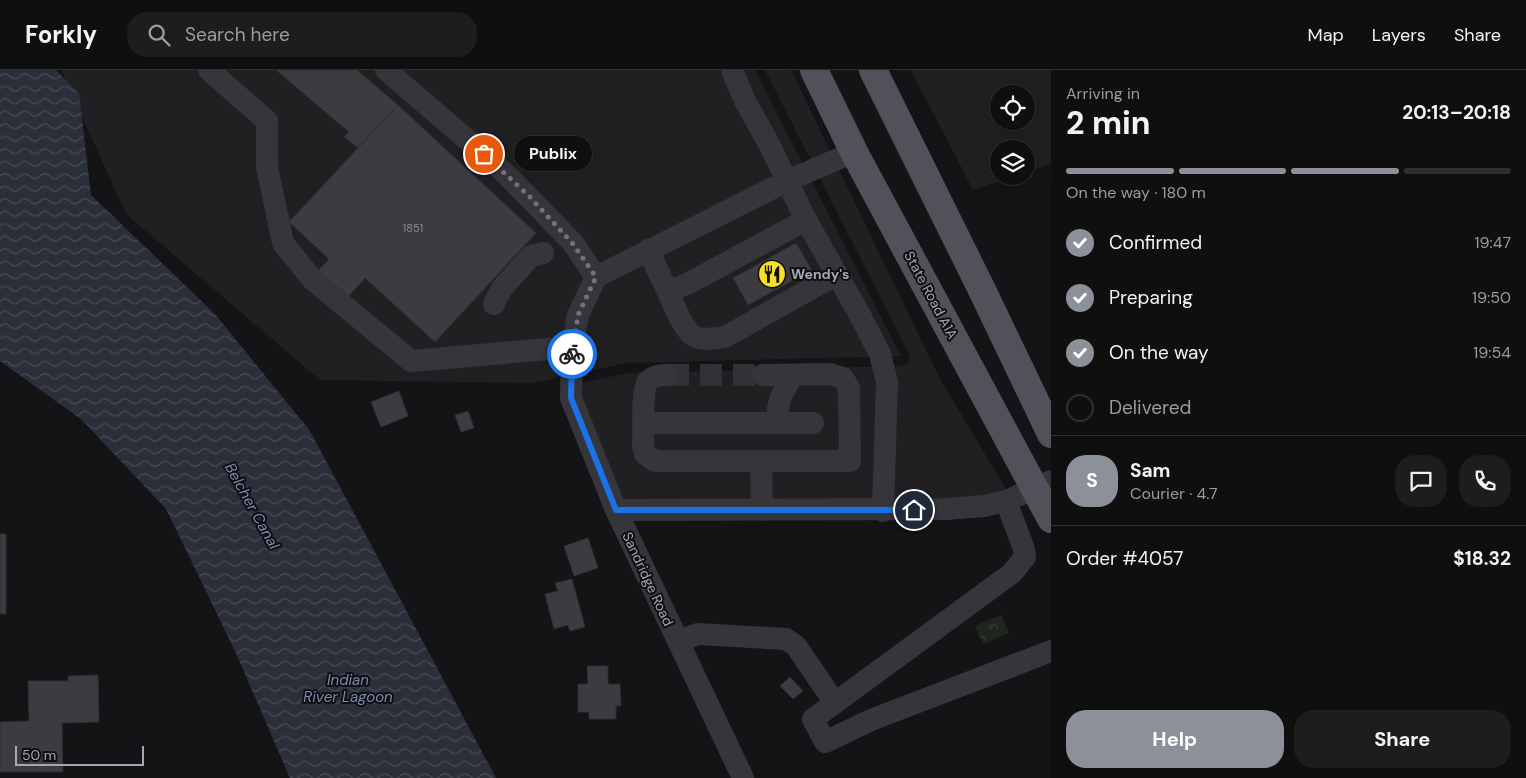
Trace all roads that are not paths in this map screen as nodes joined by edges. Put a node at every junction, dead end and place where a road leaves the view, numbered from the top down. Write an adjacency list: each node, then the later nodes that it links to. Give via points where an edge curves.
1 (208, 70): 16 (street, via 267,121 267,167 284,244 313,280 411,361)
2 (386, 70): 11 (street, via 514,182 573,244)
3 (732, 70): 7 (street)
4 (814, 70): 6 (main road, State Road A1A)
5 (873, 70): 23 (main road)
6 (854, 152): 7 (street); 27 (main road, State Road A1A)
7 (787, 181): 8 (street); 9 (street)
8 (806, 220): 12 (street); 13 (street)
9 (648, 250): 11 (street); 14 (street)
10 (543, 254): 15 (street, via 531,256 502,288)
11 (596, 277): 16 (street, Sandridge Road, via 578,315)
12 (829, 279): 13 (street, via 785,292 712,327 702,324 692,315 686,294); 14 (street, via 725,337 710,339 695,338 688,332); 24 (street, via 861,317 880,354 887,382)
13 (689, 283): 14 (street)
14 (668, 292)
15 (494, 304)
16 (572, 347): 29 (street, Sandridge Road, via 571,398)
17 (667, 375): 20 (street, via 658,375 648,381 644,390)
18 (763, 375): 19 (street)
19 (794, 375): 21 (street, via 777,407); 25 (street, via 830,374 843,378 849,388)
20 (644, 423): 21 (street); 26 (street, via 645,454 655,461)
21 (777, 423): 22 (street)
22 (813, 423)
23 (1050, 432)
24 (885, 447): 25 (street); 31 (street)
25 (850, 461): 26 (street)
26 (761, 462): 30 (street)
27 (1043, 485): 28 (street); 32 (main road, State Road A1A)
28 (1006, 501): 31 (street, via 946,509); 35 (street, via 1025,557 1012,573)
29 (616, 510): 30 (street); 33 (street, Sandridge Road)
30 (762, 510): 31 (street)
31 (883, 510)
32 (1051, 519)
33 (678, 641): 35 (street, via 698,634 786,639 796,646); 36 (street, Sandridge Road)
34 (1051, 650): 35 (street, via 871,720 825,742 813,719)
35 (835, 702)
36 (743, 778)

